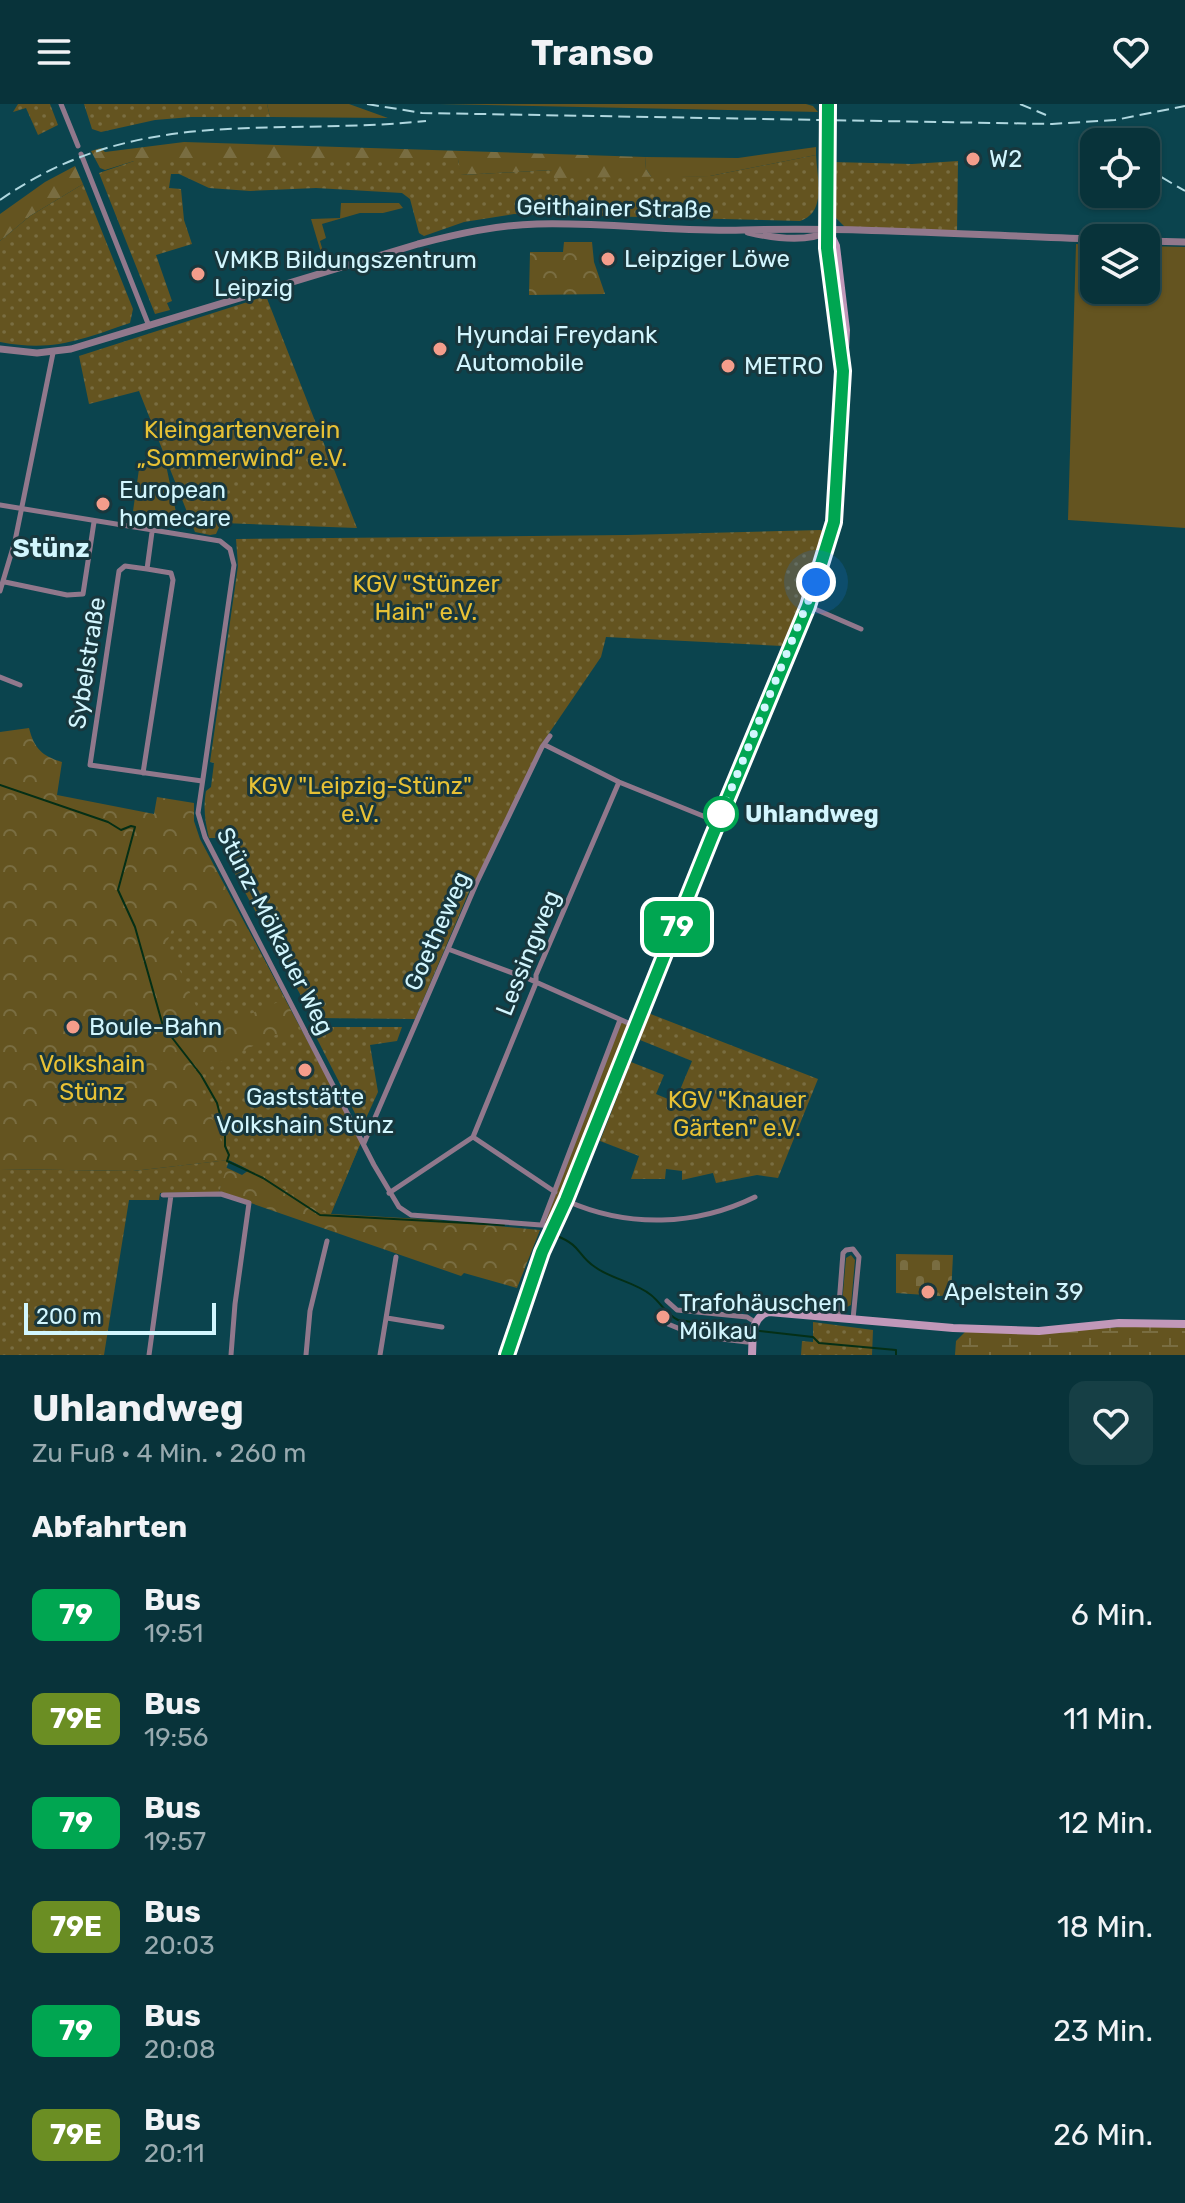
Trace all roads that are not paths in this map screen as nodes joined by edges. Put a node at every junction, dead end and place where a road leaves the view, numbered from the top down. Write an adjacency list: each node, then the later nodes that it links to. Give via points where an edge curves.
1 (61, 104): 2 (street)
2 (78, 146)
3 (828, 146): 5 (main road)
4 (81, 154): 9 (street)
5 (829, 231): 6 (street, Geithainer Straße); 9 (street, Geithainer Straße, via 815,238 560,223 487,229 411,246); 19 (main road, via 843,371 836,515)
6 (1080, 239)
7 (1160, 241): 8 (street)
8 (1185, 242)
9 (149, 326): 11 (street, Geithainer Straße)
10 (0, 349): 11 (street, Geithainer Straße)
11 (53, 353): 13 (street)
12 (0, 505): 13 (street)
13 (20, 510): 14 (street); 17 (street)
14 (94, 522): 15 (street); 17 (street, via 83,594)
15 (152, 532): 16 (street); 26 (street, Stünz-Mölkauer Weg, via 220,541 230,549 234,565)
16 (147, 569): 25 (street, via 171,573 173,580); 25 (street, Sybelstraße, via 121,567 90,765)
17 (5, 582): 18 (street)
18 (0, 591)
19 (808, 606): 20 (street); 28 (main road)
20 (861, 629)
21 (0, 677): 22 (street)
22 (20, 685)
23 (550, 736): 24 (street, Goetheweg)
24 (545, 745): 27 (street); 29 (street, Goetheweg)
25 (143, 773): 26 (street)
26 (202, 781): 34 (street, Stünz-Mölkauer Weg, via 198,813 205,837)
27 (619, 782): 28 (street); 30 (street, Lessingweg)
28 (718, 822): 32 (main road)
29 (448, 949): 30 (street); 34 (street, Goetheweg)
30 (536, 983): 31 (street); 33 (street, Lessingweg)
31 (620, 1020): 32 (street); 35 (street)
32 (636, 1027): 38 (main road)
33 (473, 1137): 35 (street); 36 (street)
34 (364, 1144): 36 (street, Stünz-Mölkauer Weg)
35 (555, 1192): 39 (street)
36 (389, 1193): 39 (street, via 411,1215)
37 (755, 1197): 38 (street, via 725,1210 672,1220 630,1219)
38 (566, 1200): 40 (main road)
39 (542, 1224): 40 (street)
40 (554, 1226): 55 (main road)
41 (327, 1241): 53 (street, via 310,1311)
42 (396, 1257): 45 (street)
43 (667, 1301): 50 (street, via 677,1310 747,1317)
44 (838, 1317): 46 (main road); 46 (street, via 843,1253 853,1249 859,1257); 50 (main road, via 769,1312 762,1314)
45 (387, 1318): 49 (street); 54 (street)
46 (853, 1319): 48 (main road, via 1039,1331 1119,1323)
47 (668, 1324): 50 (street, via 697,1336 747,1342)
48 (1185, 1324)
49 (442, 1327)
50 (754, 1330): 56 (main road)
51 (149, 1355): 52 (street, via 167,1195 221,1194 249,1203)
52 (231, 1355)
53 (306, 1355)
54 (380, 1355)
55 (508, 1355)
56 (752, 1355)

